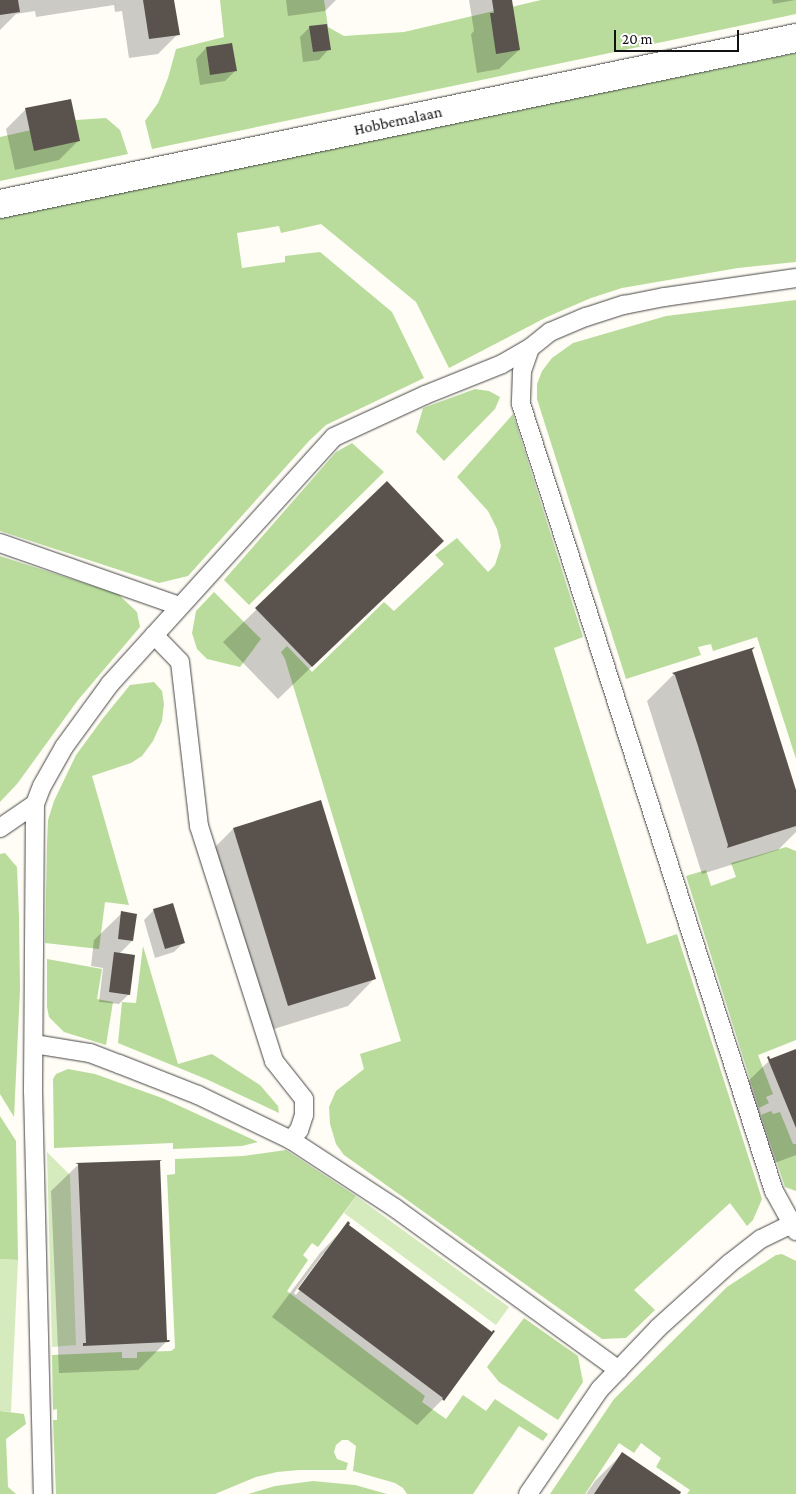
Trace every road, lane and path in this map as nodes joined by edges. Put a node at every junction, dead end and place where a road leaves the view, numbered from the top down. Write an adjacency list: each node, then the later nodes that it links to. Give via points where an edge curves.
1 (796, 38): 2 (street, Hobbemalaan)
2 (0, 204)
3 (796, 278): 4 (lane, via 727,286 624,305 550,332)
4 (530, 348): 6 (lane, via 502,364 334,437); 12 (lane, via 522,371 521,404 774,1191)
5 (0, 543): 6 (lane)
6 (180, 606): 7 (lane)
7 (154, 635): 8 (lane, via 110,684 64,747); 11 (lane, via 180,662 199,826 274,1061 304,1099 304,1115)
8 (35, 804): 9 (lane); 10 (lane)
9 (0, 828)
10 (34, 1044): 11 (lane, via 90,1053 198,1095); 14 (lane)
11 (291, 1140): 13 (lane, via 396,1208)
12 (795, 1225): 13 (lane, via 762,1239 730,1263 658,1328)
13 (619, 1370): 15 (lane, via 600,1389)
14 (44, 1494)
15 (528, 1494)

